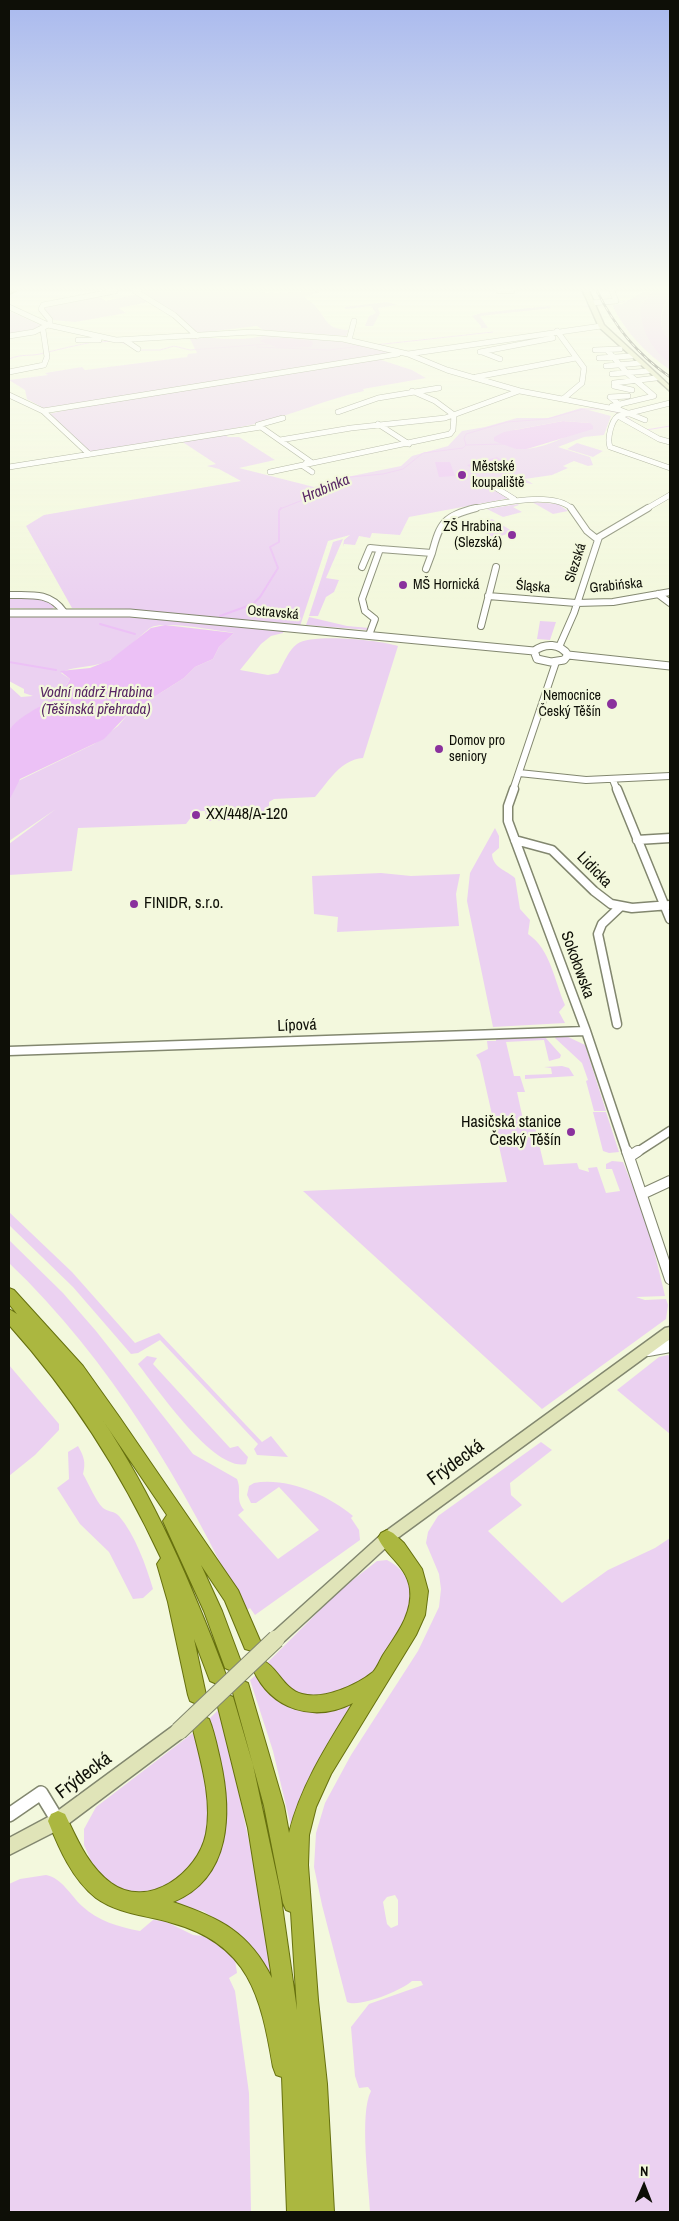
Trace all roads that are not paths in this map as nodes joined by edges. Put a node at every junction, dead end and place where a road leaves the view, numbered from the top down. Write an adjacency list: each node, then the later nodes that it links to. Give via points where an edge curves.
1 (9, 395): 16 (street)
2 (147, 395): 16 (street)
3 (394, 395): 17 (street)
4 (420, 395): 19 (street)
5 (510, 395): 19 (street)
6 (540, 395): 11 (street)
7 (568, 395): 11 (street)
8 (628, 396): 12 (street); 14 (street, via 610,397)
9 (654, 396): 10 (street); 12 (street)
10 (670, 398)
11 (563, 399): 15 (street)
12 (639, 401): 14 (street)
13 (670, 403): 18 (street)
14 (620, 405): 15 (street)
15 (607, 408): 18 (street)
16 (43, 411): 28 (street)
17 (338, 412)
18 (628, 414): 20 (street); 22 (street)
19 (454, 415): 23 (street, via 427,421); 27 (street, via 450,434)
20 (619, 416): 26 (street); 31 (street, via 614,419 608,442 610,447)
21 (283, 418): 24 (street, via 260,424)
22 (645, 420)
23 (378, 424): 25 (street); 27 (street)
24 (261, 427): 25 (street); 28 (street)
25 (280, 440): 29 (street)
26 (670, 442)
27 (409, 444): 29 (street)
28 (89, 454): 30 (street)
29 (309, 463): 32 (street); 33 (street, via 303,466)
30 (9, 468)
31 (670, 468)
32 (270, 472)
33 (312, 472)
34 (493, 486): 36 (street)
35 (670, 496): 38 (street, Slezská)
36 (514, 499)
37 (439, 528): 38 (street, via 450,516 465,511 525,500 552,500 573,509 585,530); 40 (street)
38 (597, 539): 48 (street, Slezská)
39 (380, 549): 40 (street); 41 (street, via 370,548); 53 (street, via 362,599 365,611 375,620)
40 (432, 553): 43 (street)
41 (362, 567)
42 (496, 567): 47 (street, Śląska)
43 (426, 569)
44 (670, 592): 45 (street, Grabińska)
45 (658, 594): 48 (street, Grabińska, via 613,602); 49 (street)
46 (9, 595): 50 (street, via 49,596 59,603)
47 (488, 596): 48 (street, Śląska); 52 (street, Śląska)
48 (576, 603): 54 (street, Slezská)
49 (670, 603)
50 (64, 612): 51 (street, Ostravská); 53 (street, Ostravská, via 140,614)
51 (9, 613)
52 (481, 626)
53 (369, 635): 55 (street, Ostravská)
54 (559, 647): 55 (street, Ostravská, via 544,646); 56 (street)
55 (534, 651): 57 (street, Ostravská, via 539,660)
56 (568, 654): 57 (street, via 566,659); 58 (street)
57 (556, 662): 59 (street, Sokołowska)
58 (670, 666)
59 (519, 773): 61 (street); 63 (street, Sokołowska, via 507,813)
60 (670, 776): 61 (street)
61 (613, 780): 64 (street)
62 (670, 838): 64 (street)
63 (515, 840): 66 (street, Lidicka, via 551,849 570,863 606,902); 69 (street, Sokołowska)
64 (637, 840): 65 (street)
65 (667, 905): 66 (street); 67 (street)
66 (620, 908): 68 (street, Lidicka, via 602,924 598,934)
67 (670, 919)
68 (617, 1024)
69 (586, 1031): 70 (street, Lípová); 72 (street, Sokołowska)
70 (9, 1051)
71 (670, 1131): 72 (street)
72 (629, 1157): 74 (street, Sokołowska)
73 (670, 1182): 74 (street)
74 (642, 1194): 75 (street, Sokołowska)
75 (670, 1279)
76 (9, 1294): 81 (highway, via 77,1371)
77 (9, 1315): 82 (highway, via 91,1418)
78 (670, 1332): 80 (main road, Frýdecká)
79 (670, 1346): 80 (street)
80 (644, 1351): 83 (main road, Frýdecká)
81 (141, 1466): 84 (highway, via 232,1596); 85 (highway, via 191,1560)
82 (149, 1514): 87 (highway, via 191,1604); 89 (highway, via 176,1602)
83 (387, 1538): 88 (highway, via 412,1568 421,1598 410,1629); 92 (main road, Frýdecká, bridge, via 179,1731)
84 (252, 1643)
85 (232, 1662)
86 (262, 1669): 88 (highway, via 284,1694 301,1702 320,1705 346,1699)
87 (217, 1675)
88 (381, 1675): 95 (highway, via 324,1767 302,1821 298,1850)
89 (196, 1695)
90 (202, 1725): 94 (highway, via 217,1802 217,1830 213,1846 196,1875 183,1886)
91 (9, 1815): 92 (street, via 41,1793)
92 (58, 1821): 93 (main road, Frýdecká); 94 (highway, via 69,1846 95,1884 114,1897)
93 (9, 1847)
94 (136, 1903): 96 (highway, via 198,1919 218,1930 249,1956 270,1997 276,2019)
95 (307, 2000): 96 (highway, via 289,1879 274,1806 233,1696 272,1895 290,2035); 98 (highway, via 316,2084)
96 (296, 2139): 97 (highway)
97 (299, 2212)
98 (322, 2212)

